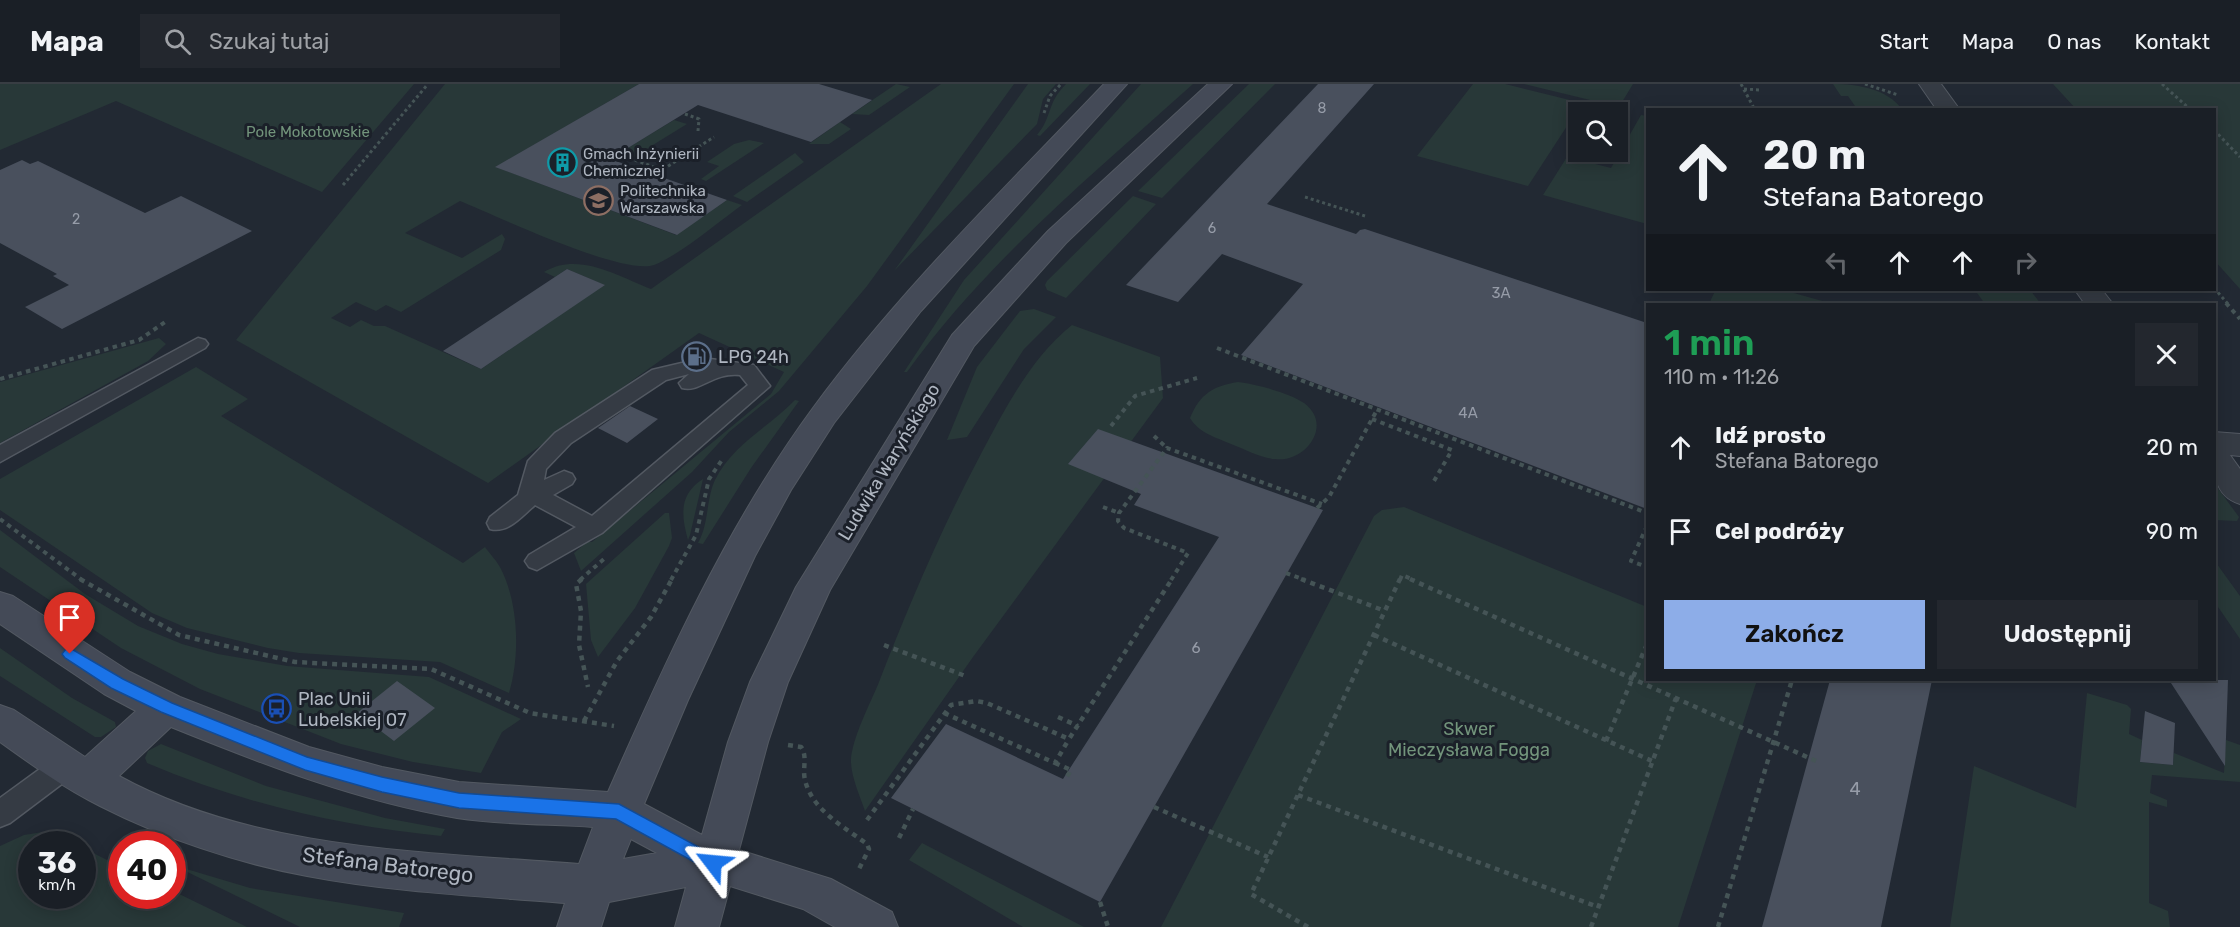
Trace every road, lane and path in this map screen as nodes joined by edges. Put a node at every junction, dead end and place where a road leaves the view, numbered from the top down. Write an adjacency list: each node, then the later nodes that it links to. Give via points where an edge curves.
1 (428, 84): 20 (path)
2 (1116, 84): 88 (main road, via 932,282 816,426 746,536 653,730)
3 (1221, 84): 94 (main road, Ludwika Waryńskiego, via 1057,237 962,341 809,598 769,682)
4 (1741, 84): 8 (path)
5 (1865, 84): 10 (path)
6 (1930, 84): 12 (street)
7 (2162, 84): 13 (path)
8 (1744, 89): 9 (path); 11 (path)
9 (1760, 90)
10 (1898, 95)
11 (1754, 108)
12 (1948, 108)
13 (2189, 108)
14 (685, 114): 15 (path, via 699,119)
15 (699, 131)
16 (2216, 132): 19 (path)
17 (714, 137): 18 (path, via 662,170)
18 (618, 154)
19 (2240, 157)
20 (343, 185)
21 (1305, 197): 22 (path)
22 (1365, 216)
23 (2216, 290): 26 (path)
24 (2089, 291): 25 (street)
25 (2099, 303)
26 (2240, 319)
27 (168, 320): 32 (path, via 139,340)
28 (198, 344): 41 (lane)
29 (1217, 348): 34 (path)
30 (725, 367): 33 (lane, via 705,373); 46 (lane, via 703,364 658,375 563,438 536,466); 54 (lane, via 747,370 760,386)
31 (1197, 378): 36 (path, via 1135,396)
32 (0, 379)
33 (689, 384)
34 (1377, 410): 35 (path); 51 (path)
35 (1372, 419): 44 (path, via 1452,450); 47 (path)
36 (1111, 426)
37 (1154, 436): 40 (path)
38 (2216, 443): 39 (street)
39 (2240, 446)
40 (1167, 448): 47 (path); 50 (path)
41 (0, 455)
42 (2216, 460): 45 (street)
43 (564, 479): 46 (lane)
44 (1434, 481)
45 (2240, 492)
46 (532, 498): 53 (lane); 54 (lane)
47 (1322, 504): 49 (path)
48 (1103, 507): 50 (path)
49 (1317, 508)
50 (1119, 513): 75 (path, via 1118,521 1124,528 1188,553)
51 (1646, 513)
52 (0, 519): 74 (path, via 94,589 179,635 295,662 431,669 530,713)
53 (498, 523)
54 (594, 527): 57 (lane)
55 (1646, 528): 58 (path, via 1631,561)
56 (610, 554): 68 (path, via 576,584 581,611 579,645)
57 (537, 561)
58 (1646, 567)
59 (1286, 573): 61 (path)
60 (0, 606): 70 (main road, via 109,679)
61 (1385, 611): 62 (path); 66 (path, via 1402,575)
62 (1374, 635): 77 (path); 85 (path)
63 (885, 645): 65 (path)
64 (1646, 646): 66 (path)
65 (968, 677)
66 (1633, 679): 69 (path); 77 (path)
67 (1792, 681): 78 (path)
68 (588, 687)
69 (1676, 698): 78 (path); 80 (path)
70 (166, 708): 83 (main road); 88 (main road, via 305,763 416,793)
71 (944, 713): 76 (path, via 951,705 962,702 987,703); 82 (path); 90 (path)
72 (1058, 717): 75 (path)
73 (0, 721): 83 (main road, Stefana Batorego)
74 (609, 725)
75 (1078, 726): 76 (path)
76 (1069, 739): 82 (path)
77 (1606, 741): 80 (path)
78 (1773, 742): 81 (path); 104 (path)
79 (788, 745): 93 (path, via 804,751 806,788 819,808 865,839 869,849)
80 (1652, 761): 97 (path)
81 (1816, 761)
82 (1055, 763): 84 (path, via 1071,770)
83 (76, 773): 89 (lane); 95 (main road, Stefana Batorego, via 113,794 184,824 306,857 406,870)
84 (1065, 780)
85 (1298, 795): 92 (path); 97 (path)
86 (1154, 807): 92 (path)
87 (913, 809): 91 (path)
88 (619, 812): 94 (main road); 95 (main road)
89 (0, 814)
90 (867, 820)
91 (899, 837)
92 (1268, 857): 102 (path, via 1251,894)
93 (863, 861)
94 (713, 863): 95 (main road, Stefana Batorego); 99 (main road, Ludwika Waryńskiego); 100 (main road, via 796,885 843,906)
95 (592, 885): 98 (main road)
96 (1100, 902): 101 (path)
97 (1598, 907): 103 (path)
98 (579, 927)
99 (697, 927)
100 (876, 927)
101 (1108, 927)
102 (1308, 927)
103 (1591, 927)
104 (1718, 927)

